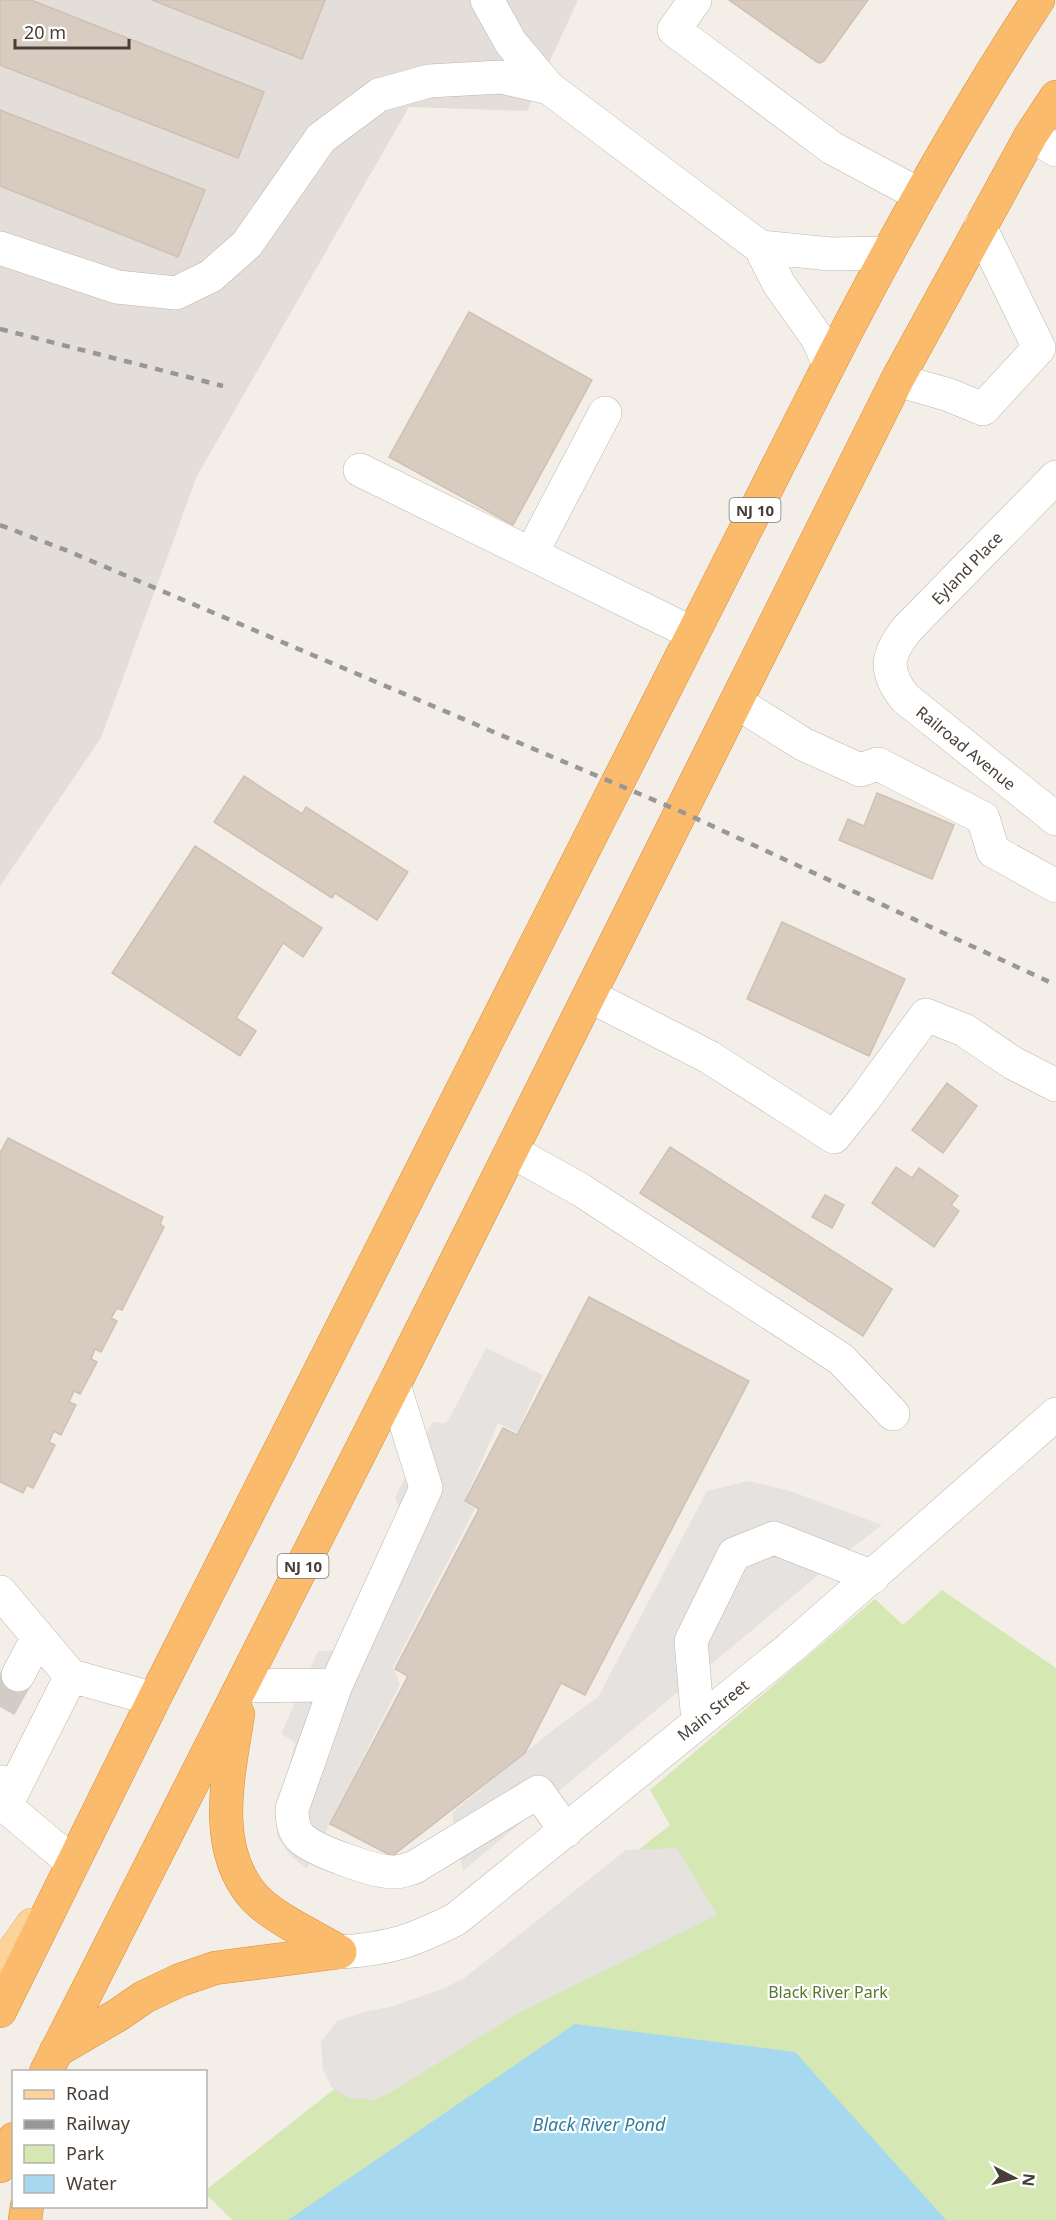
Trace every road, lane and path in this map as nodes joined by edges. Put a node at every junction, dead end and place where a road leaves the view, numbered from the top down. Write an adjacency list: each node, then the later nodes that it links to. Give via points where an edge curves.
1 (487, 0): 4 (street, via 511,43)
2 (695, 0): 7 (street, via 674,30 832,148)
3 (1038, 0): 7 (highway, NJ 10, via 998,60)
4 (549, 88): 9 (street); 10 (street, via 501,77 429,81 379,95 321,138 248,244 211,276 176,293 117,287)
5 (1056, 97): 6 (highway, NJ 10)
6 (1044, 143): 8 (highway, NJ 10)
7 (920, 195): 11 (highway, NJ 10)
8 (980, 227): 13 (highway, NJ 10); 13 (street, via 1039,348 983,409)
9 (760, 247): 11 (street, via 831,254); 12 (street, via 779,284 818,339)
10 (0, 248)
11 (887, 253): 12 (highway, NJ 10)
12 (829, 365): 18 (highway, NJ 10)
13 (897, 380): 20 (highway, NJ 10)
14 (605, 413): 17 (street)
15 (360, 470): 17 (street)
16 (1056, 477): 19 (street, Eyland Place, via 908,628 897,642)
17 (531, 554): 18 (street)
18 (692, 633): 36 (highway, NJ 10)
19 (889, 667): 21 (street, Railroad Avenue, via 905,698)
20 (736, 702): 22 (street, via 803,744 860,770 878,764 983,818 993,851); 23 (highway, NJ 10)
21 (1056, 819)
22 (1056, 886)
23 (590, 996): 24 (street, via 709,1057 834,1137 926,1015 964,1030 1013,1063); 25 (highway, NJ 10)
24 (1056, 1085)
25 (511, 1151): 26 (highway, NJ 10); 27 (street, via 581,1190 841,1359)
26 (394, 1385): 34 (street, via 426,1488); 35 (highway, NJ 10)
27 (893, 1414)
28 (1054, 1420): 29 (street, Main Street)
29 (873, 1577): 37 (street, Main Street); 37 (street, via 774,1538 734,1554 691,1641)
30 (0, 1592): 31 (street)
31 (38, 1637): 32 (street); 33 (street)
32 (18, 1675)
33 (71, 1676): 36 (street); 38 (street)
34 (336, 1684): 35 (street); 39 (street, via 292,1809 291,1822 311,1845 378,1870 396,1872 413,1868 538,1792)
35 (242, 1686): 41 (highway, via 226,1810 229,1850 255,1898); 44 (highway, NJ 10)
36 (154, 1699): 40 (highway, NJ 10)
37 (698, 1722): 39 (street, Main Street)
38 (4, 1791): 40 (street, via 10,1810)
39 (566, 1831): 41 (street, Main Street, via 456,1919 401,1944)
40 (70, 1870): 42 (main road); 43 (highway, NJ 10)
41 (340, 1952): 44 (highway, via 214,1968 180,1980 144,1997)
42 (0, 1970)
43 (0, 2011)
44 (52, 2062)
45 (12, 2143): 46 (highway)
46 (0, 2166)

